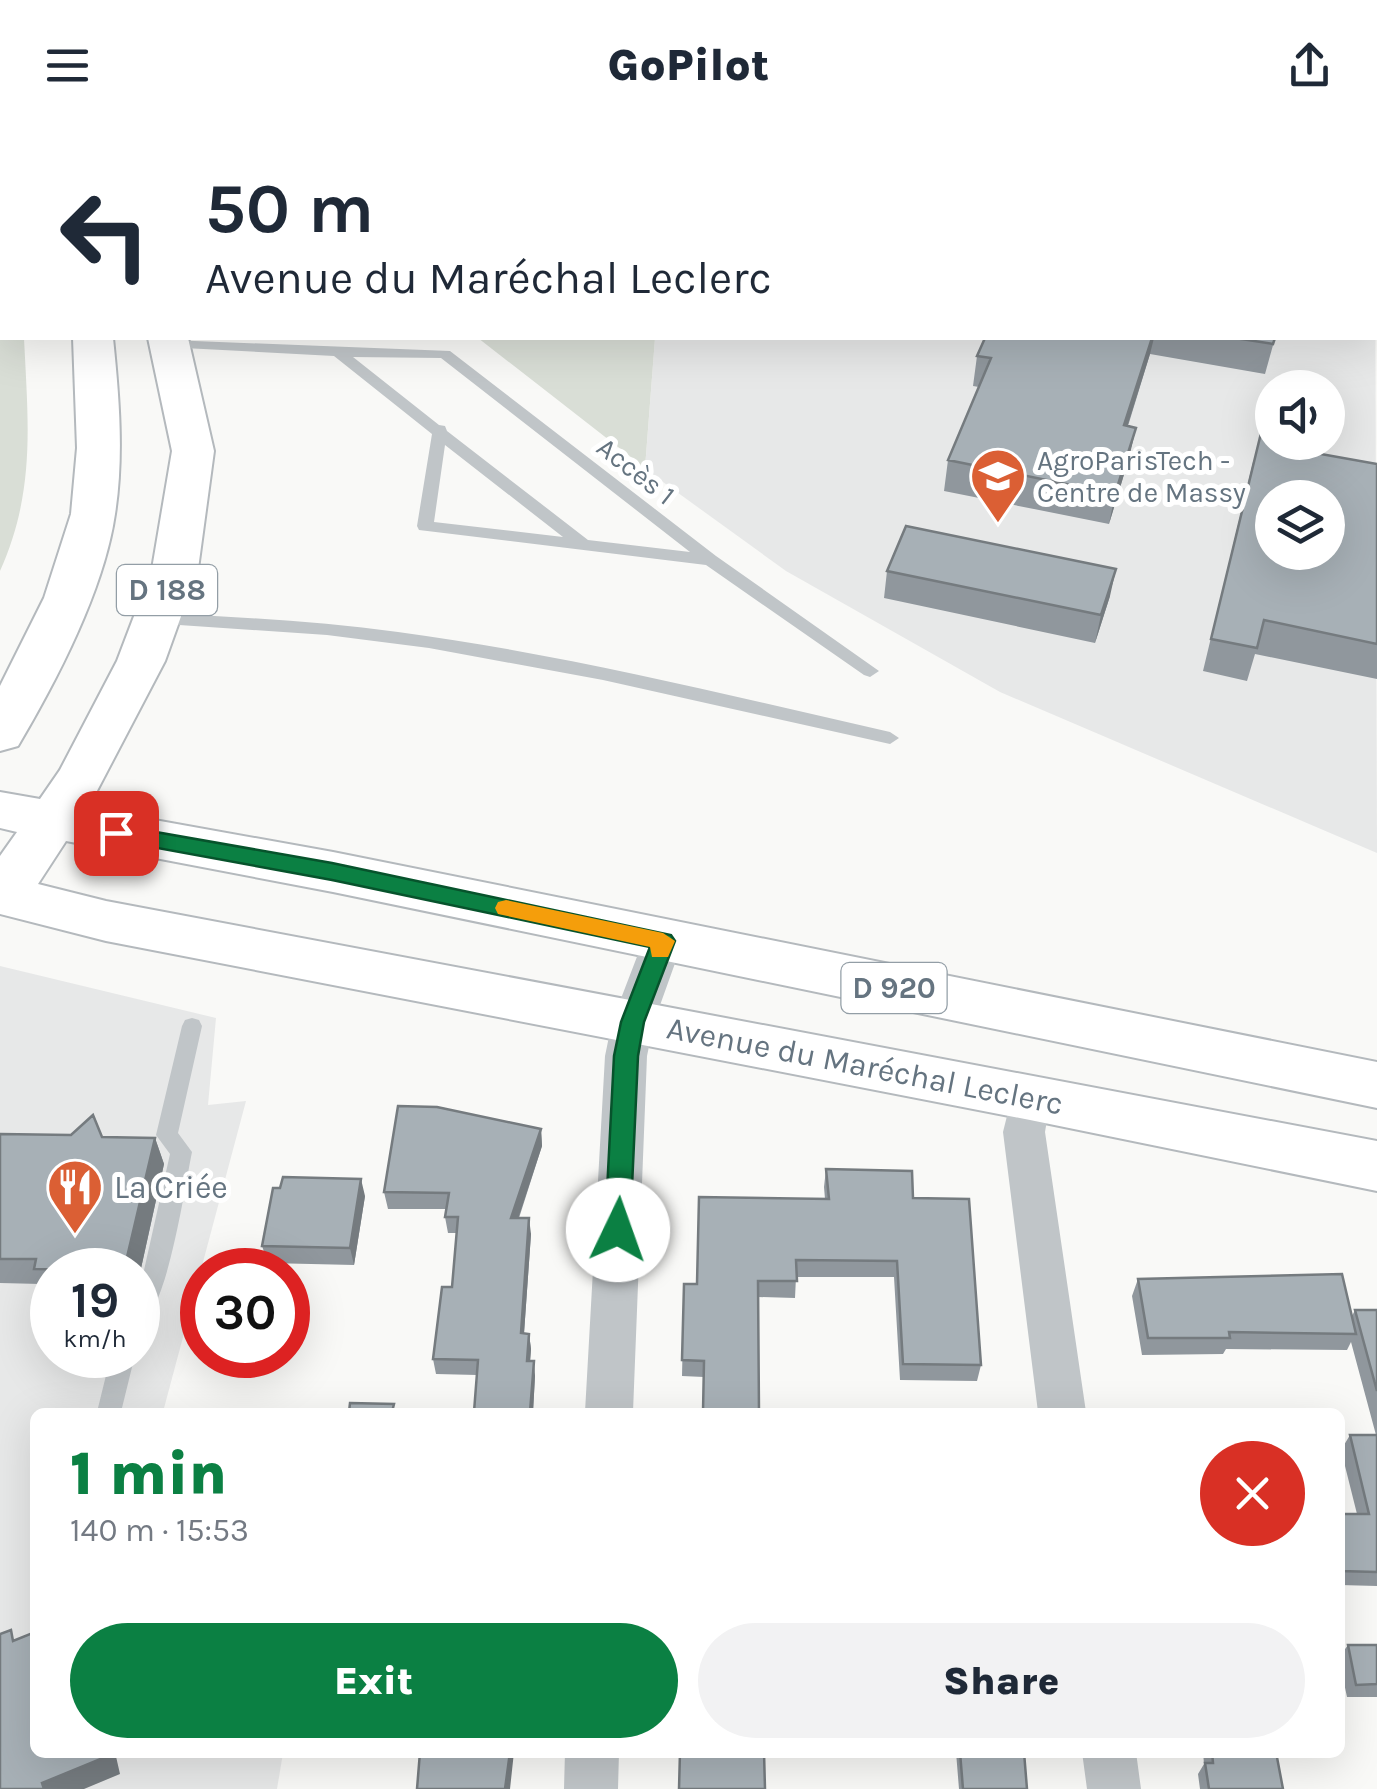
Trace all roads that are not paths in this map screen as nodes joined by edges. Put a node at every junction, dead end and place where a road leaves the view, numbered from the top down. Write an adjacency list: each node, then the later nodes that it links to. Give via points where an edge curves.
1 (93, 340): 9 (main road, D 188, via 99,403 93,516 72,581)
2 (169, 341): 3 (lane, Accès 1); 7 (main road, D 188, via 193,452 175,568)
3 (336, 351): 4 (lane); 6 (lane, Accès 1, via 445,354)
4 (440, 429): 5 (lane); 5 (lane, Accès 1, via 425,526)
5 (584, 545): 6 (lane, Accès 1)
6 (710, 560): 8 (lane)
7 (156, 619): 10 (lane, via 426,642 661,685); 12 (main road, D 188, via 81,778)
8 (870, 671)
9 (0, 734)
10 (890, 738)
11 (0, 810): 12 (main road)
12 (52, 820): 13 (main road, D 188); 14 (main road, D 920)
13 (1, 894): 15 (main road, Avenue du Maréchal Leclerc / D 920)
14 (663, 941): 15 (street); 17 (main road, D 920)
15 (633, 1022): 18 (main road, Avenue du Maréchal Leclerc / D 920); 23 (street)
16 (192, 1026): 20 (lane, via 167,1135 181,1152)
17 (1377, 1085)
18 (1030, 1096): 19 (main road, Avenue du Maréchal Leclerc / D 920); 24 (street, via 1024,1132)
19 (1377, 1166)
20 (160, 1250)
21 (117, 1378): 22 (lane)
22 (110, 1408)
23 (609, 1408)
24 (1061, 1408)
25 (592, 1758): 27 (street)
26 (1110, 1758): 28 (street)
27 (591, 1789)
28 (1114, 1789)

